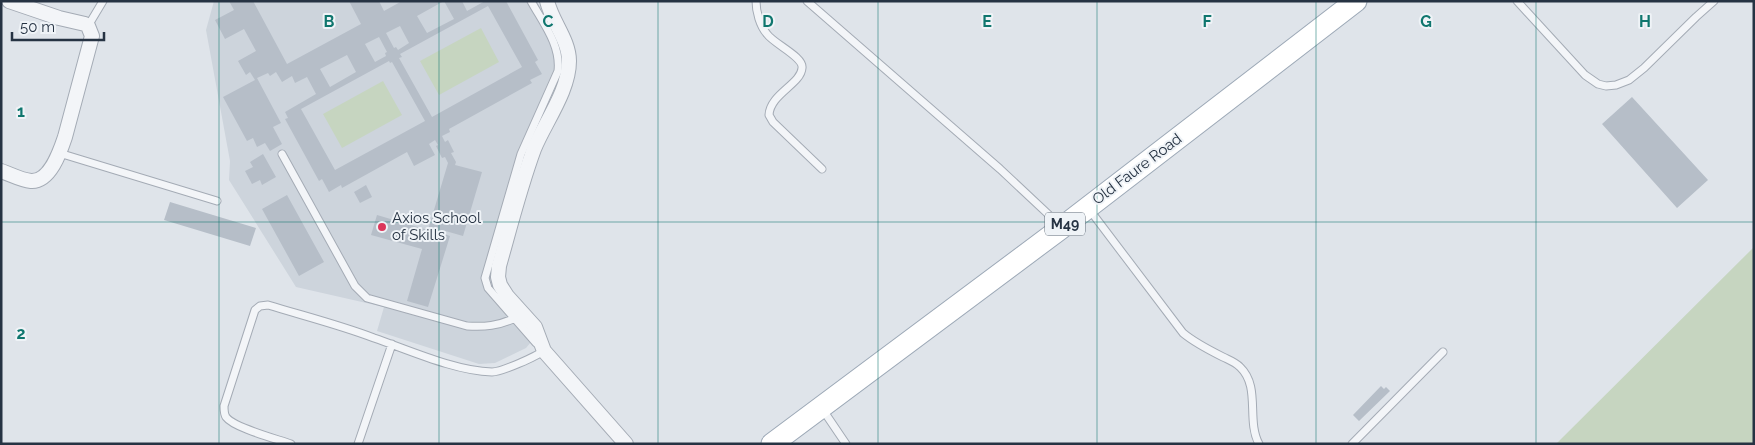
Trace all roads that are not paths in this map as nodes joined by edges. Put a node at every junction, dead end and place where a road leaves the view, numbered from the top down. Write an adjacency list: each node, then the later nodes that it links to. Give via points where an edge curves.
1 (9, 1): 10 (street)
2 (103, 1): 10 (lane)
3 (531, 1): 18 (lane, via 554,43 558,71 521,154 485,278 488,288)
4 (547, 1): 20 (street, via 568,52 568,72 526,171 498,276 507,296 536,327)
5 (756, 1): 13 (lane, via 765,32 795,56 803,68 770,107 769,115)
6 (807, 1): 17 (lane, via 1000,169)
7 (1356, 1): 16 (main road, Old Faure Road / M49)
8 (1517, 1): 9 (lane, via 1585,75 1606,86 1628,80 1644,68)
9 (1714, 1)
10 (88, 26): 11 (street, via 92,36)
11 (59, 153): 14 (street, via 45,174 36,180 25,180); 15 (lane)
12 (282, 154): 18 (lane, via 356,286 367,298 467,326 496,326)
13 (822, 169)
14 (1, 170)
15 (217, 201)
16 (1087, 207): 17 (main road, Old Faure Road / M49); 28 (lane, via 1183,333 1239,365 1245,373 1250,383)
17 (1060, 229): 22 (main road, Old Faure Road / M49)
18 (515, 318): 20 (lane)
19 (392, 344): 20 (lane, via 445,363 494,372); 23 (lane, via 277,308 258,307 224,412 230,422 239,427); 24 (lane)
20 (544, 351): 25 (street)
21 (1443, 352): 29 (lane)
22 (822, 408): 26 (main road, Old Faure Road / M49); 27 (lane)
23 (292, 444)
24 (358, 444)
25 (626, 444)
26 (772, 444)
27 (846, 444)
28 (1259, 444)
29 (1352, 444)

